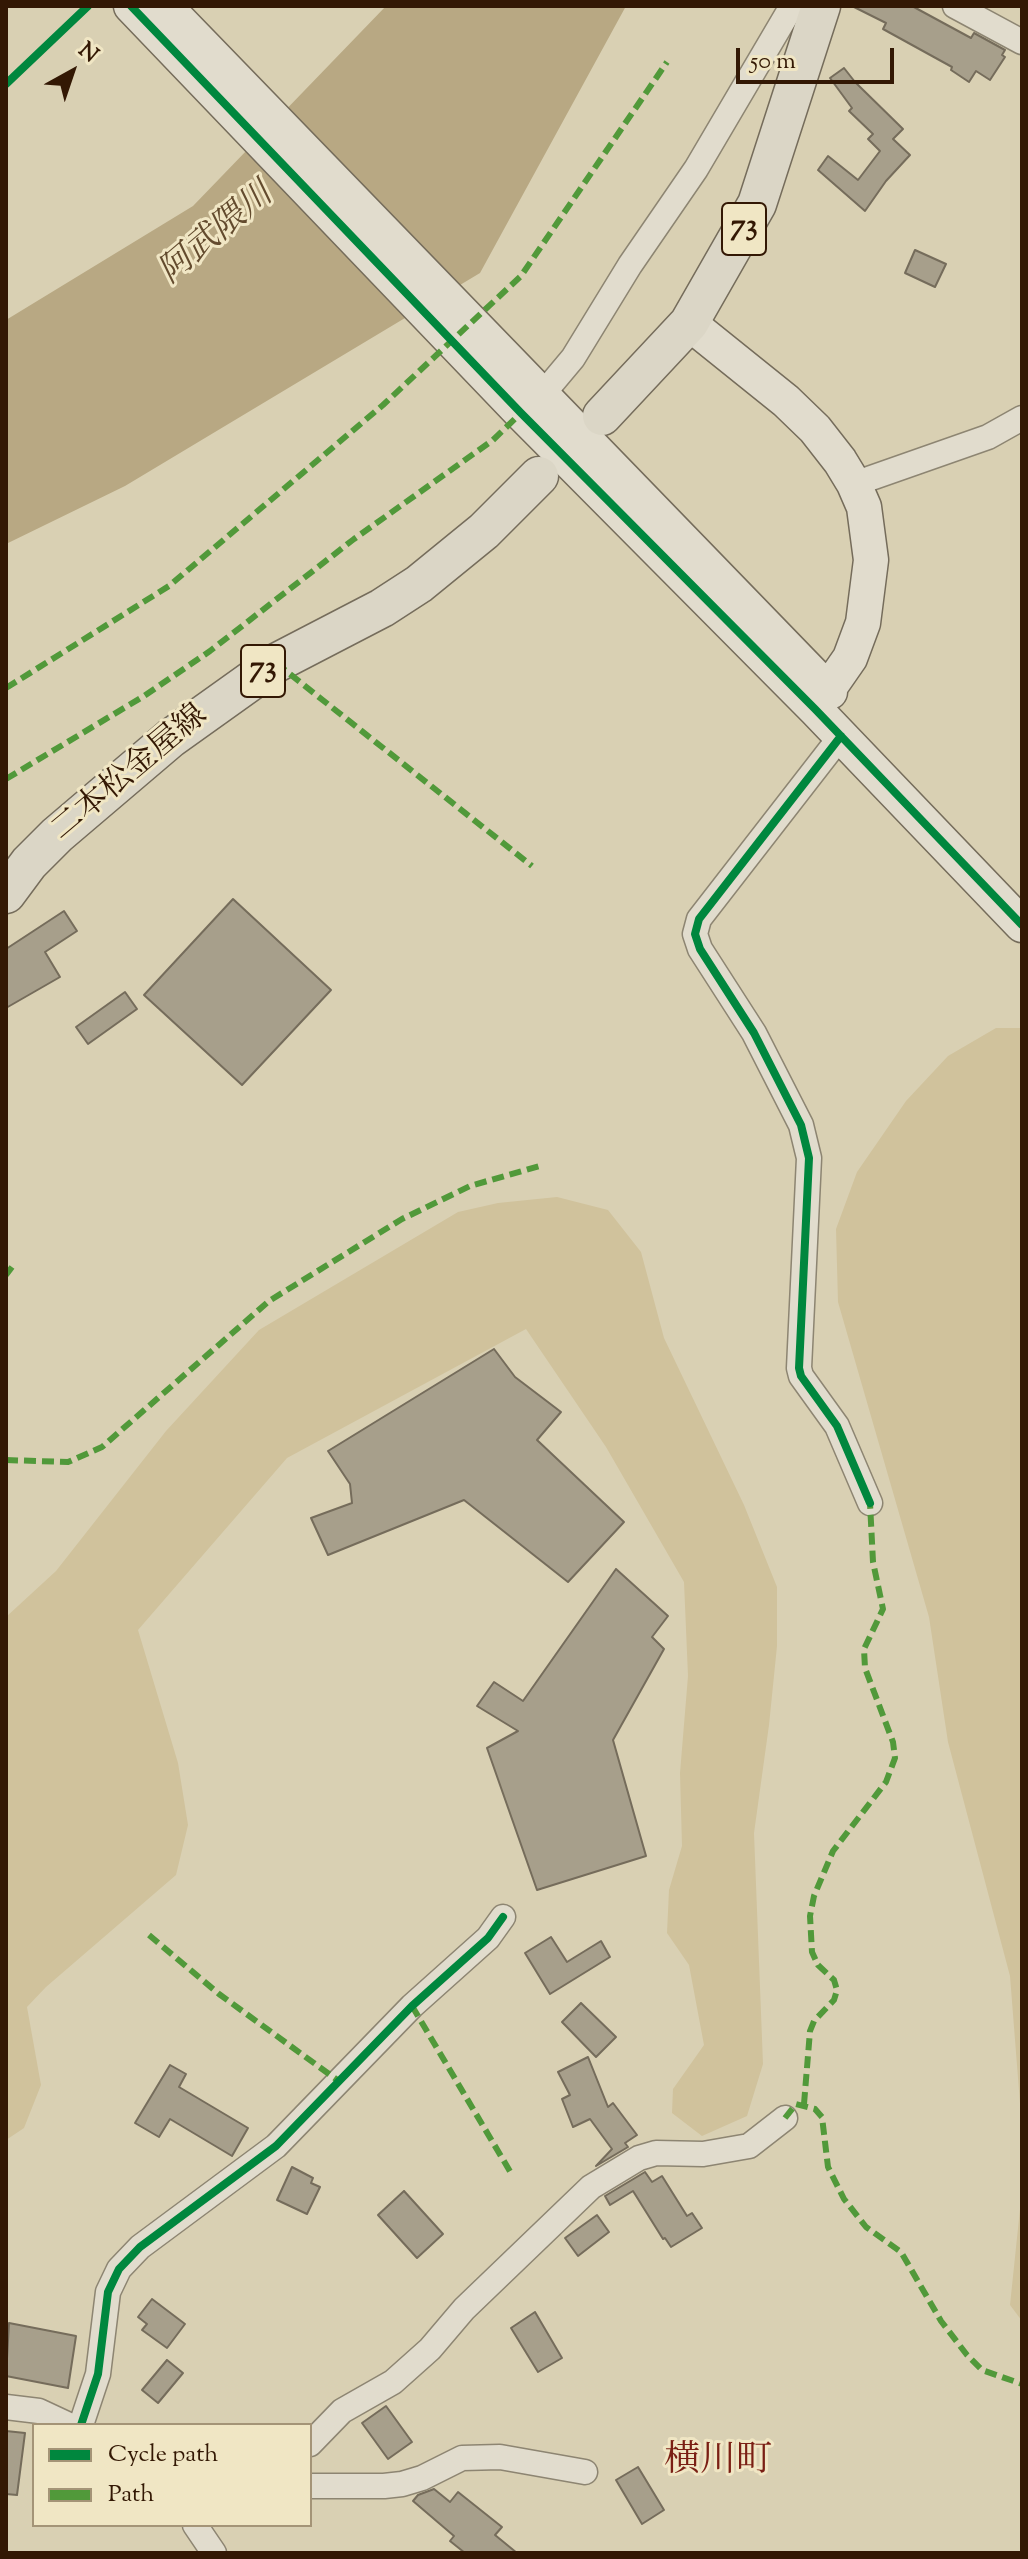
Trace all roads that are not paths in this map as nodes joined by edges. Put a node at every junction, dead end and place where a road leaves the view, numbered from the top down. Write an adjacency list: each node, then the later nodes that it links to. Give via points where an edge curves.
1 (131, 6): 8 (street)
2 (165, 6): 8 (street)
3 (792, 6): 9 (street, via 696,169 573,358)
4 (821, 6): 7 (main road, 73, via 757,204)
5 (955, 6): 6 (street)
6 (1022, 42)
7 (689, 323): 10 (main road, 73); 13 (street, via 815,429)
8 (510, 380): 9 (street); 14 (street)
9 (542, 395): 14 (street)
10 (602, 416)
11 (1022, 418): 13 (street, via 988,437)
12 (539, 476): 17 (main road, 二本松金屋線 / 73, via 484,531 419,584 276,663 171,738 57,835)
13 (854, 484): 14 (street, via 864,507 871,560 866,603 857,643)
14 (822, 700): 15 (street); 16 (street)
15 (841, 736): 18 (street); 19 (street, via 699,919 695,934 801,1125 809,1158 799,1368 837,1426)
16 (1022, 891)
17 (6, 894)
18 (1022, 925)
19 (870, 1503)
20 (503, 1917): 24 (street, via 488,1938 412,2006 276,2146 140,2247 119,2269 108,2292 98,2374)
21 (785, 2118): 25 (street, via 749,2146 648,2155 591,2187 464,2309 430,2349 393,2382 342,2411)
22 (6, 2407): 23 (street, via 39,2411)
23 (65, 2423)
24 (82, 2423)
25 (312, 2442)
26 (585, 2472): 27 (street, via 500,2457 462,2458 402,2484)
27 (312, 2486)
28 (202, 2527): 29 (street)
29 (214, 2553)

